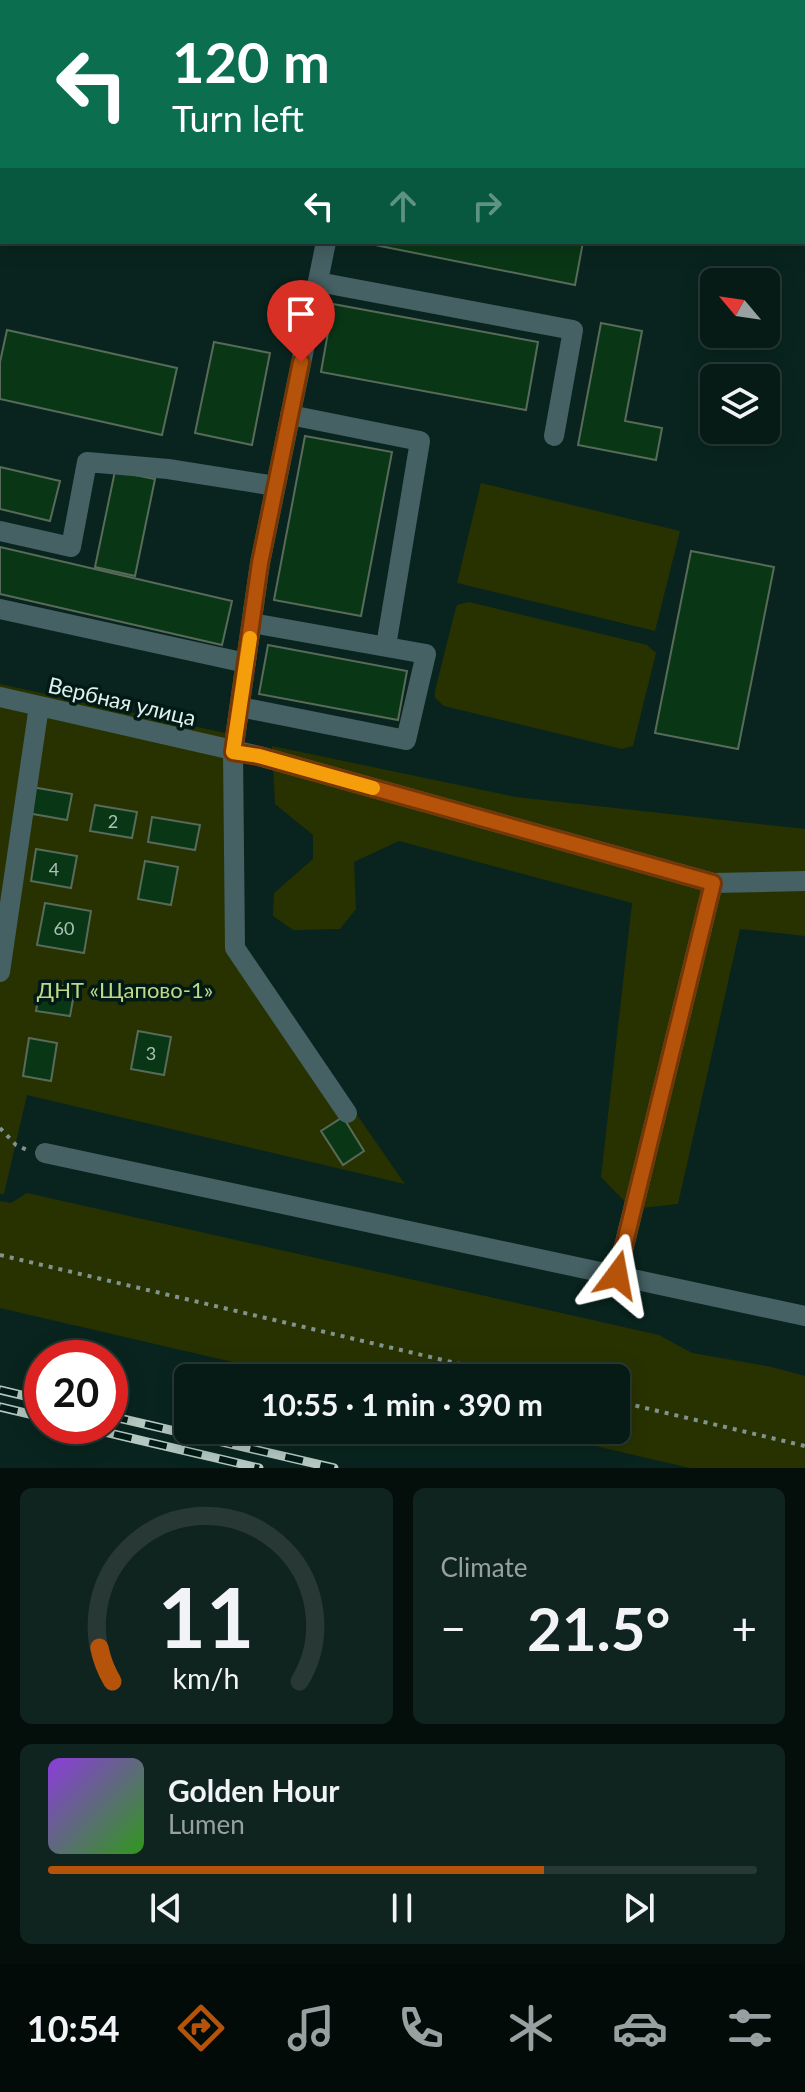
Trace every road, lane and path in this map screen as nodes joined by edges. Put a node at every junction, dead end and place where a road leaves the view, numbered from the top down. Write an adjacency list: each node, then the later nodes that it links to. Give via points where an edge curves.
1 (326, 244): 2 (street)
2 (318, 282): 3 (street); 4 (street, via 573,330)
3 (290, 415): 5 (street); 9 (street, via 420,441)
4 (554, 436)
5 (276, 486): 6 (street, via 87,462 71,547); 8 (street)
6 (0, 531)
7 (0, 609): 10 (street)
8 (252, 623): 9 (street); 10 (street)
9 (386, 646): 13 (street, via 426,654 406,740)
10 (246, 663): 13 (street)
11 (0, 697): 12 (street, Вербная улица)
12 (39, 706): 14 (street, Вербная улица); 17 (street)
13 (240, 707): 14 (street)
14 (233, 752): 16 (street, Вербная улица); 18 (street, via 235,948)
15 (805, 881): 16 (street, Вербная улица)
16 (713, 883): 22 (street)
17 (0, 972)
18 (347, 1113)
19 (0, 1128): 20 (path, via 16,1145)
20 (45, 1153): 22 (street)
21 (0, 1255): 24 (path)
22 (617, 1275): 23 (street)
23 (805, 1316)
24 (460, 1364)
25 (630, 1404): 26 (path)
26 (805, 1446)

